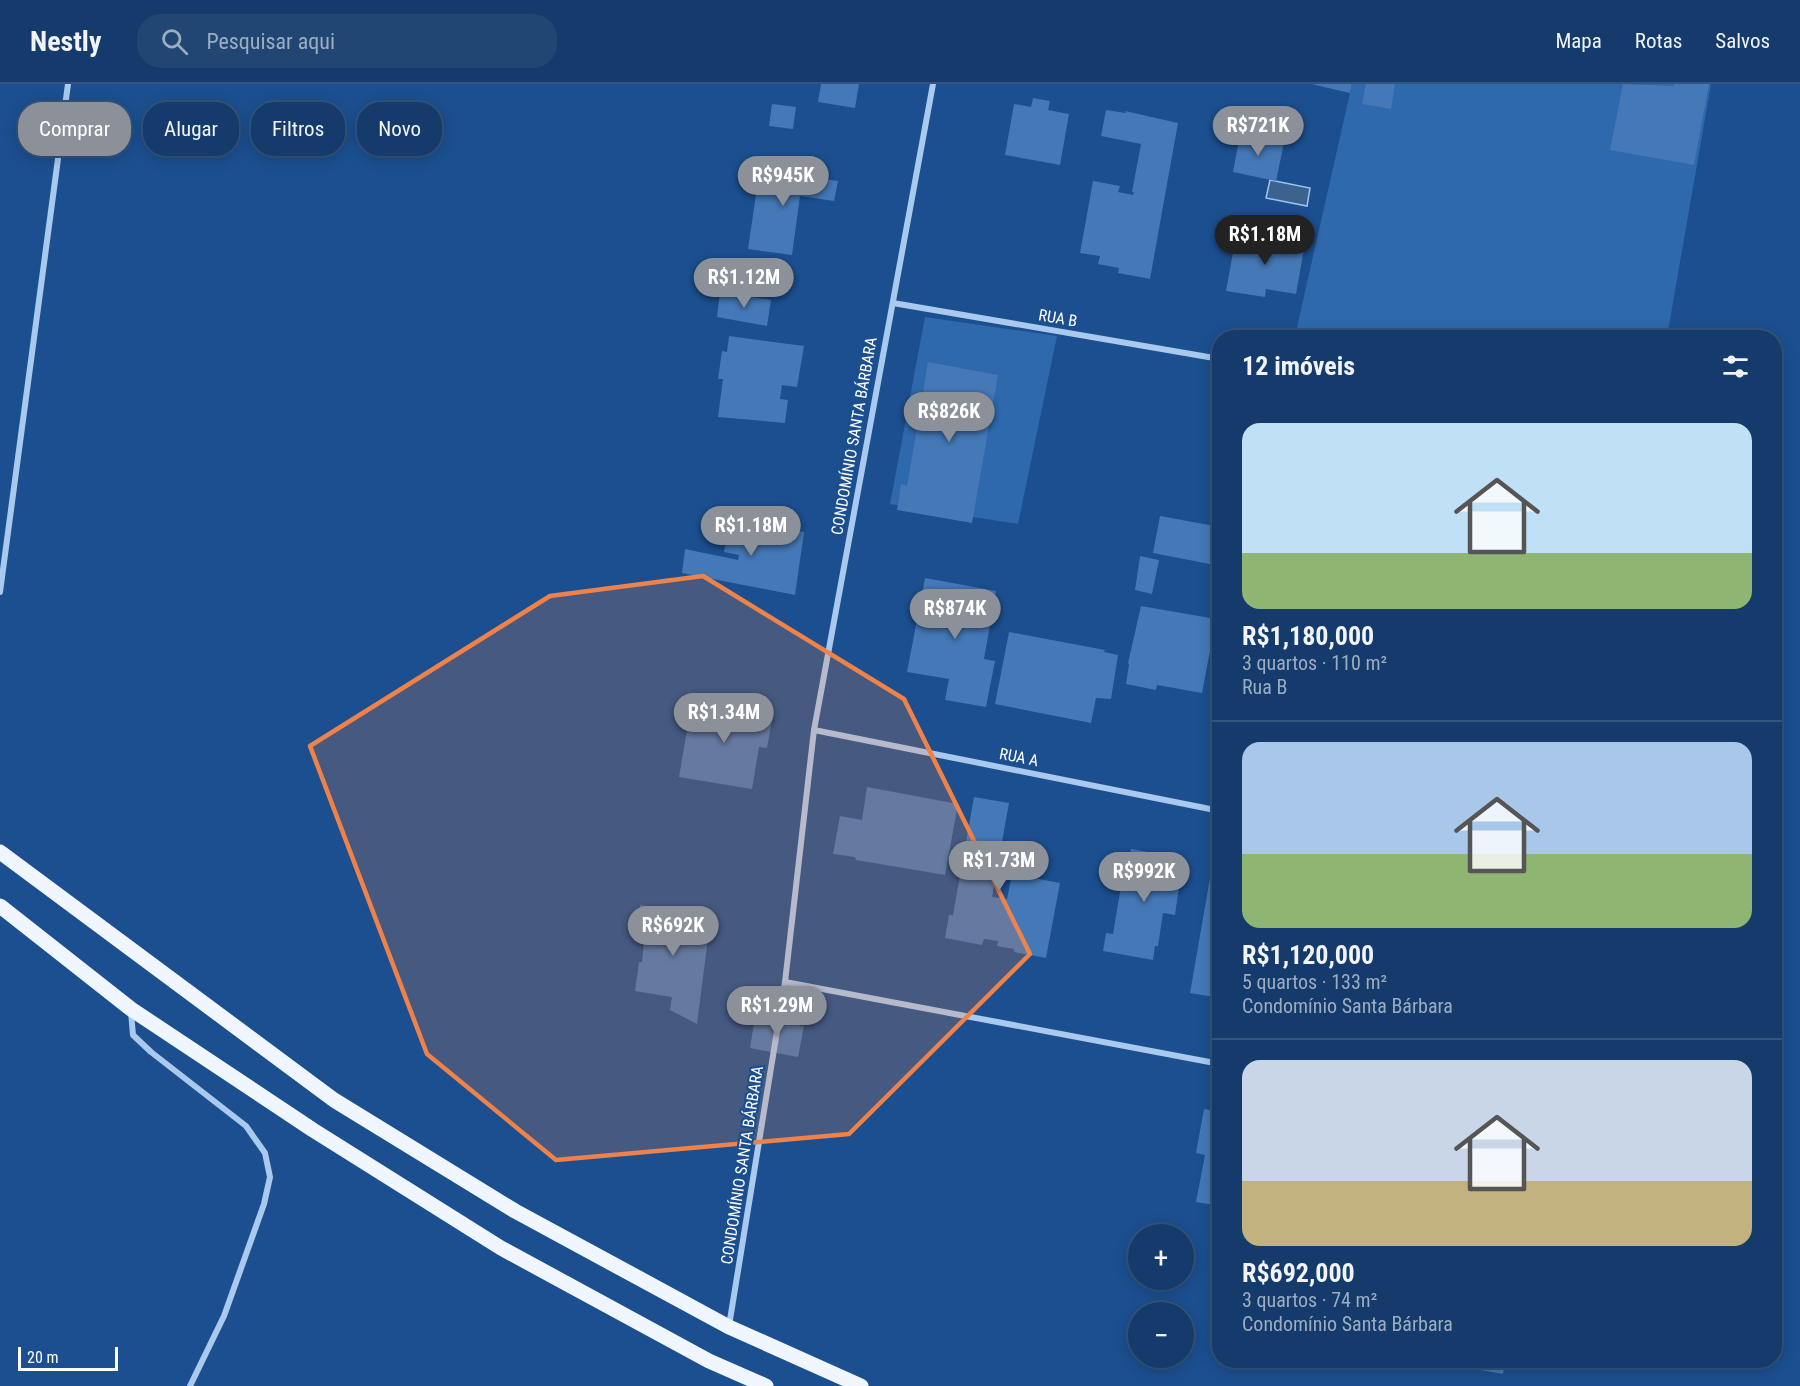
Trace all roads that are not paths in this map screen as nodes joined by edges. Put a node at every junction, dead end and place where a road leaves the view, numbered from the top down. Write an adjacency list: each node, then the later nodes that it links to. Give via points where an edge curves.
1 (68, 84): 5 (street)
2 (933, 84): 3 (street, CONDOMÍNIO SANTA BÁRBARA)
3 (892, 303): 4 (street, RUA B); 6 (street, CONDOMÍNIO SANTA BÁRBARA)
4 (1212, 358)
5 (0, 592)
6 (814, 730): 7 (street, RUA A); 10 (street, CONDOMÍNIO SANTA BÁRBARA)
7 (1212, 809)
8 (0, 852): 13 (main road, via 334,1100 515,1211)
9 (0, 906): 11 (main road)
10 (785, 982): 12 (street); 13 (street, CONDOMÍNIO SANTA BÁRBARA)
11 (131, 1009): 14 (street, via 133,1035 246,1126 265,1153 270,1178 224,1316); 15 (main road, via 501,1248 709,1361)
12 (1212, 1062)
13 (729, 1328): 16 (main road)
14 (190, 1386)
15 (765, 1386)
16 (861, 1386)

